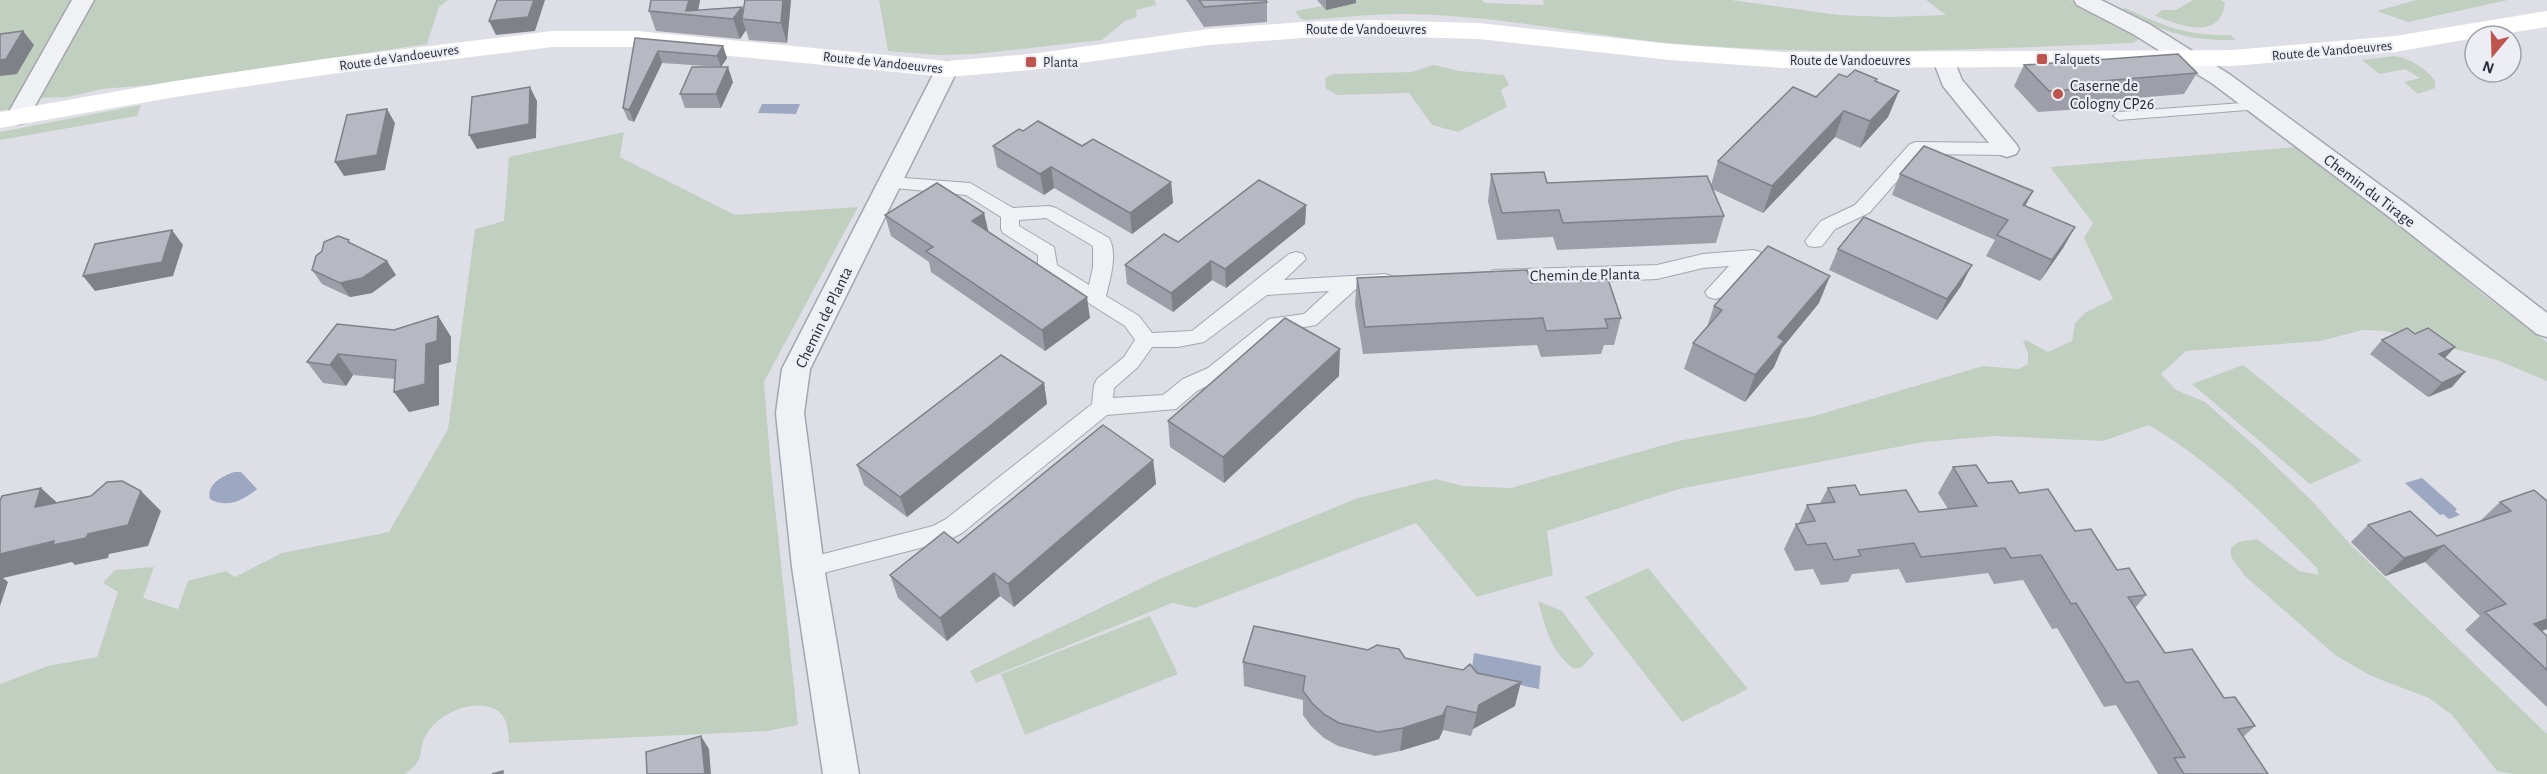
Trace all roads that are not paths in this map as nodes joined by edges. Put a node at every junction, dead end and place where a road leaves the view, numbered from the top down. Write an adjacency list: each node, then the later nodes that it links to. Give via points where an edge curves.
1 (83, 0): 11 (street)
2 (2085, 0): 6 (street, Chemin du Tirage)
3 (2547, 5): 5 (main road, Route de Vandoeuvres)
4 (2547, 19): 5 (main road, Route de Vandoeuvres, via 2432,39)
5 (2336, 46): 6 (main road, Route de Vandoeuvres, via 2233,58)
6 (2189, 57): 7 (main road, Route de Vandoeuvres); 9 (street, Chemin du Tirage)
7 (1944, 60): 8 (main road, Route de Vandoeuvres, via 1782,60 1479,31 1372,28 1249,33); 12 (street, via 1950,81)
8 (947, 69): 11 (main road, Route de Vandoeuvres, via 649,40 552,39 175,89); 13 (street, Chemin de Planta)
9 (2256, 106): 10 (lane); 23 (street, Chemin du Tirage)
10 (2119, 116)
11 (9, 119)
12 (2007, 149): 15 (street, via 1916,148 1862,209 1827,225)
13 (891, 183): 14 (street, via 970,189); 26 (street, Chemin de Planta, via 796,369 790,413)
14 (1010, 214): 22 (street, via 1010,229 1047,252 1048,268); 22 (street, via 1049,212 1102,243 1103,267)
15 (1815, 241)
16 (1296, 259): 20 (street)
17 (1483, 276): 21 (street, Chemin de Planta, via 1657,272 1703,261 1749,258)
18 (1402, 280): 19 (street)
19 (1351, 283): 20 (street); 25 (street, via 1309,320 1276,324 1215,373 1190,384 1168,403)
20 (1262, 288): 24 (street, via 1197,337)
21 (1715, 292)
22 (1096, 298): 24 (street, via 1132,321)
23 (2547, 327)
24 (1146, 339): 25 (street, via 1131,362 1104,385)
25 (1102, 407): 26 (street, via 954,526 917,540)
26 (808, 567): 27 (street, Chemin de Planta)
27 (841, 774)

